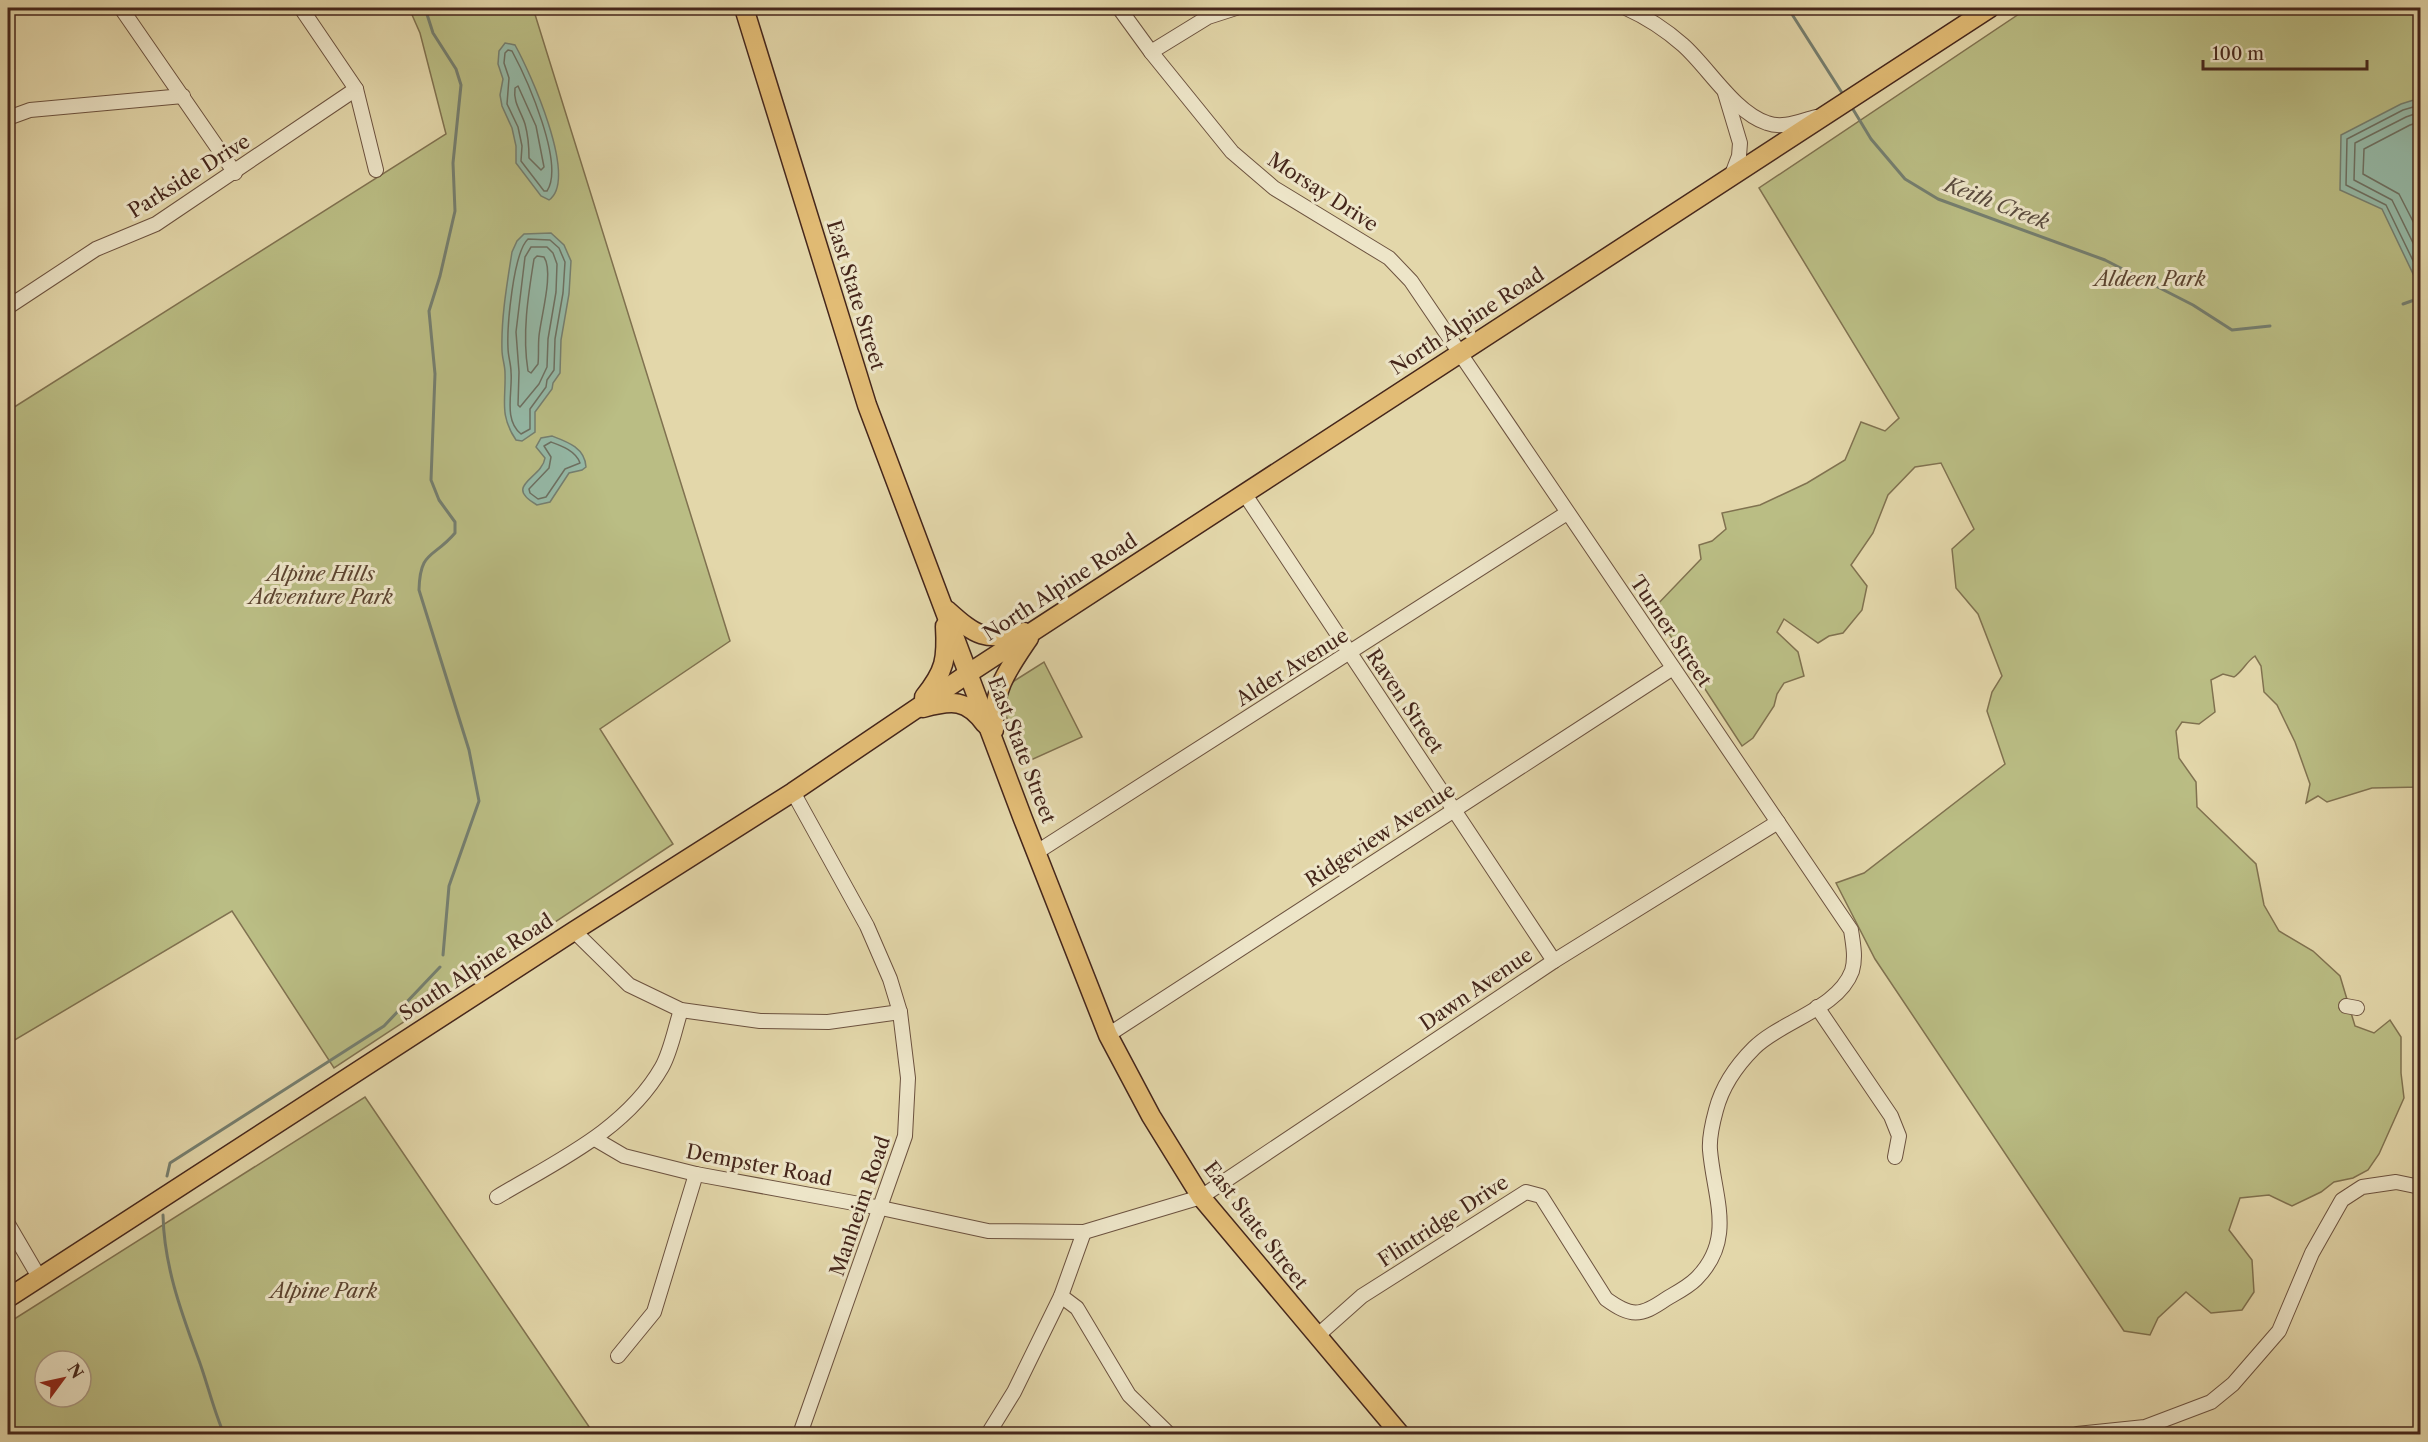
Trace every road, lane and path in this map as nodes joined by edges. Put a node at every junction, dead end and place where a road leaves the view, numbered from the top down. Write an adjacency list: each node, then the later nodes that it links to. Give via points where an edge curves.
1 (121, 8): 11 (street)
2 (301, 8): 9 (street)
3 (744, 8): 21 (main road, East State Street, via 864,396)
4 (1119, 8): 8 (street, Morsay Drive)
5 (1236, 8): 8 (street, via 1209,17)
6 (1626, 8): 10 (street, via 1684,45)
7 (1990, 8): 12 (main road, North Alpine Road)
8 (1151, 52): 18 (street, Morsay Drive, via 1232,152 1274,188 1389,258 1422,295)
9 (356, 89): 14 (street); 15 (street, Parkside Drive)
10 (1725, 93): 12 (street, via 1765,123 1782,126); 16 (street, via 1740,143)
11 (183, 96): 13 (street, via 30,110); 15 (street)
12 (1832, 112): 16 (main road, North Alpine Road)
13 (8, 118)
14 (376, 170)
15 (235, 173): 17 (street, Parkside Drive, via 156,224 96,249)
16 (1731, 177): 18 (main road, North Alpine Road)
17 (8, 307)
18 (1460, 352): 19 (main road, North Alpine Road); 20 (street, Turner Street)
19 (1244, 493): 22 (main road, North Alpine Road); 23 (street, Raven Street)
20 (1567, 513): 23 (street, Alder Avenue); 24 (street, Turner Street)
21 (944, 606): 22 (main road, via 984,637); 25 (main road, East State Street); 26 (main road, via 945,664 937,682)
22 (1035, 630): 25 (main road, North Alpine Road); 27 (main road, via 1003,678 993,714)
23 (1349, 654): 29 (street, Raven Street); 31 (street, Alder Avenue)
24 (1673, 668): 29 (street, Ridgeview Avenue); 30 (street, Turner Street)
25 (969, 673): 26 (main road, South Alpine Road); 27 (main road, East State Street)
26 (913, 711): 27 (main road, via 946,703 965,705 974,710); 28 (main road, South Alpine Road)
27 (994, 738): 31 (main road, East State Street)
28 (793, 792): 33 (main road, South Alpine Road); 37 (street, Manheim Road, via 867,926)
29 (1455, 810): 34 (street, Raven Street); 38 (street, Ridgeview Avenue)
30 (1778, 822): 32 (street, Turner Street); 34 (street, Dawn Avenue)
31 (1036, 852): 38 (main road, East State Street)
32 (1851, 930): 35 (street, Flintridge Drive, via 1855,951 1852,970 1839,992)
33 (574, 931): 36 (street, via 630,985); 48 (main road, South Alpine Road)
34 (1554, 961): 44 (street, Dawn Avenue)
35 (1817, 1007): 40 (street, via 1891,1116 1899,1136); 51 (street, Flintridge Drive, via 1755,1047 1723,1090 1710,1148 1722,1225 1718,1244 1694,1281 1649,1311 1634,1314 1606,1299 1541,1196 1526,1192 1362,1296)
36 (681, 1010): 37 (street, via 760,1021 828,1022); 39 (street, via 662,1066 630,1110)
37 (900, 1012): 45 (street, Manheim Road, via 908,1078 905,1136)
38 (1108, 1035): 44 (main road, East State Street, via 1150,1116)
39 (595, 1139): 41 (street, Dempster Road, via 624,1156); 43 (street)
40 (1895, 1157)
41 (696, 1174): 45 (street, Dempster Road); 52 (street, via 654,1312)
42 (2421, 1187): 57 (street, via 2396,1182 2362,1187 2342,1200 2312,1253 2279,1331 2239,1378 2211,1402 2145,1426)
43 (497, 1197)
44 (1201, 1197): 47 (street, Dempster Road); 51 (main road, East State Street)
45 (881, 1208): 47 (street, Dempster Road, via 988,1231); 53 (street, Manheim Road)
46 (8, 1224): 48 (street)
47 (1083, 1232): 49 (street)
48 (39, 1277): 50 (main road, South Alpine Road)
49 (1061, 1296): 54 (street, via 1014,1392); 55 (street, via 1077,1308 1129,1395)
50 (8, 1298)
51 (1317, 1336): 56 (main road, East State Street)
52 (618, 1356)
53 (800, 1434)
54 (988, 1434)
55 (1169, 1434)
56 (1400, 1434)
57 (2077, 1434)

